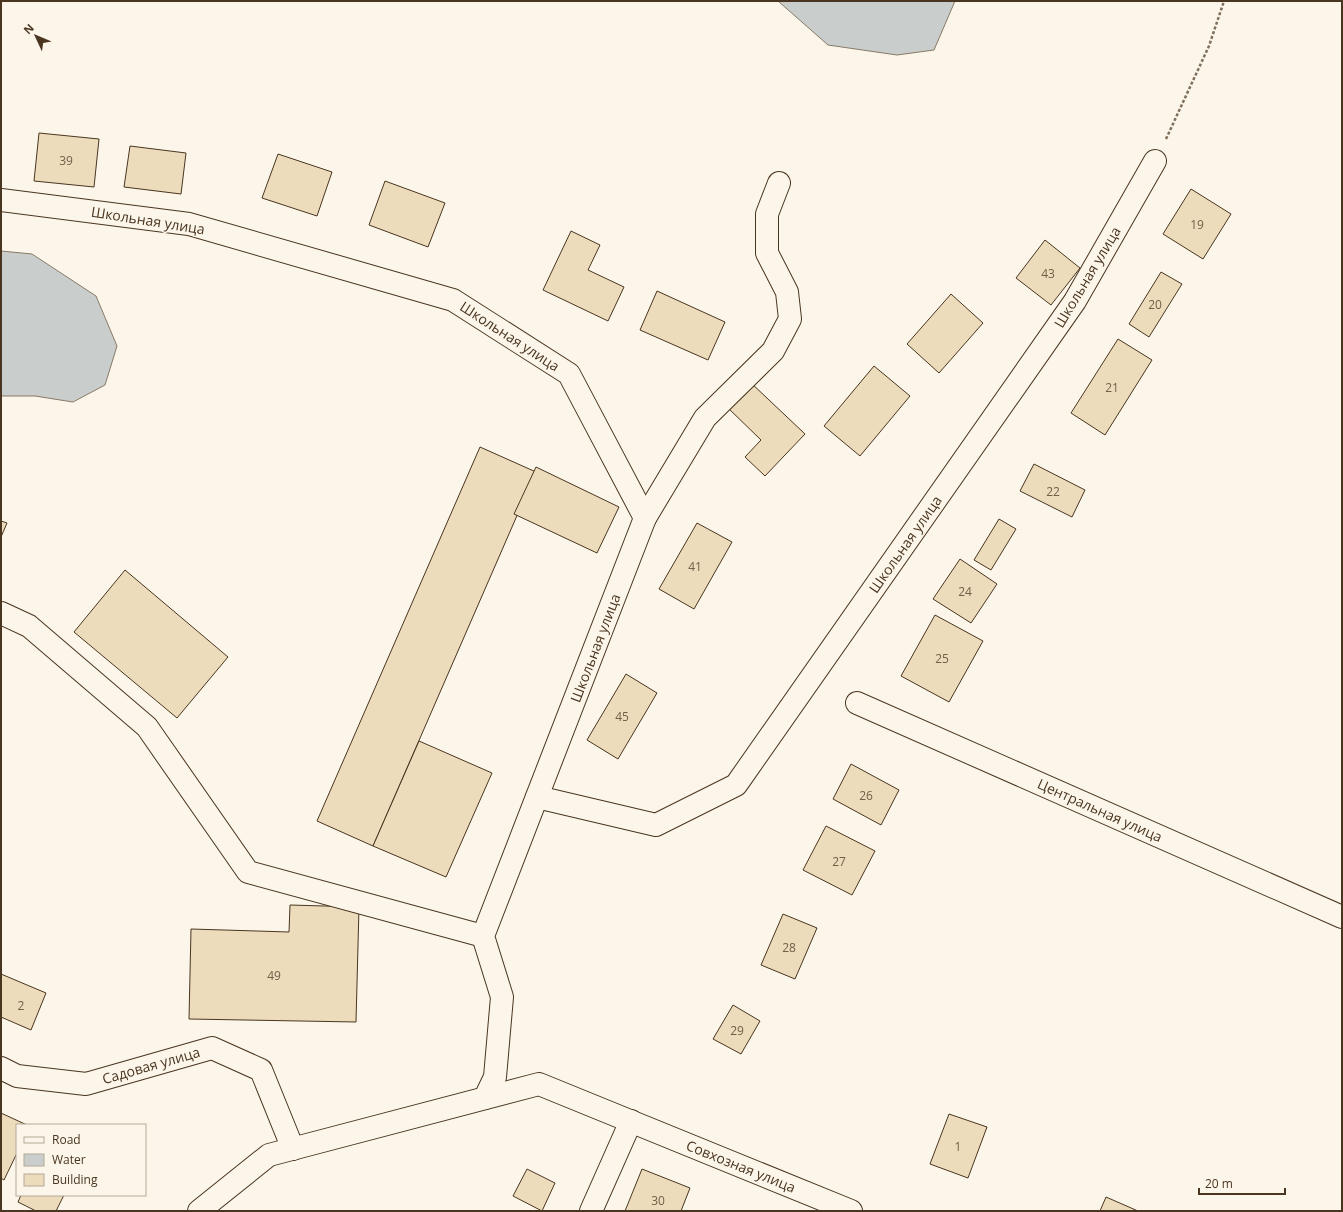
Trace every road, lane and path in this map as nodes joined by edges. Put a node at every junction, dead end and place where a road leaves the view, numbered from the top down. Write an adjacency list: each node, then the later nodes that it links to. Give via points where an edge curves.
1 (1224, 1): 2 (path, via 1209,46)
2 (1156, 162): 8 (street, Школьная улица, via 1075,301 736,785 656,825)
3 (779, 183): 5 (street, via 767,214 767,253 787,292 790,319 773,350 705,418)
4 (1, 200): 5 (street, Школьная улица, via 190,224 453,300 569,374)
5 (645, 518): 8 (street, Школьная улица)
6 (1, 613): 10 (street, via 29,626 148,728 248,872)
7 (857, 703): 9 (street, Центральная улица)
8 (537, 797): 10 (street, Школьная улица)
9 (1342, 917)
10 (483, 936): 12 (street, via 502,997 495,1077)
11 (1, 1068): 14 (street, Садовая улица, via 17,1076 86,1084 212,1048 261,1070)
12 (484, 1098): 13 (street, Совхозная улица, via 539,1084); 14 (street, Совхозная улица)
13 (631, 1122): 16 (street); 17 (street, Совхозная улица)
14 (293, 1149): 15 (street, Совхозная улица, via 270,1155)
15 (199, 1211)
16 (591, 1211)
17 (851, 1211)

